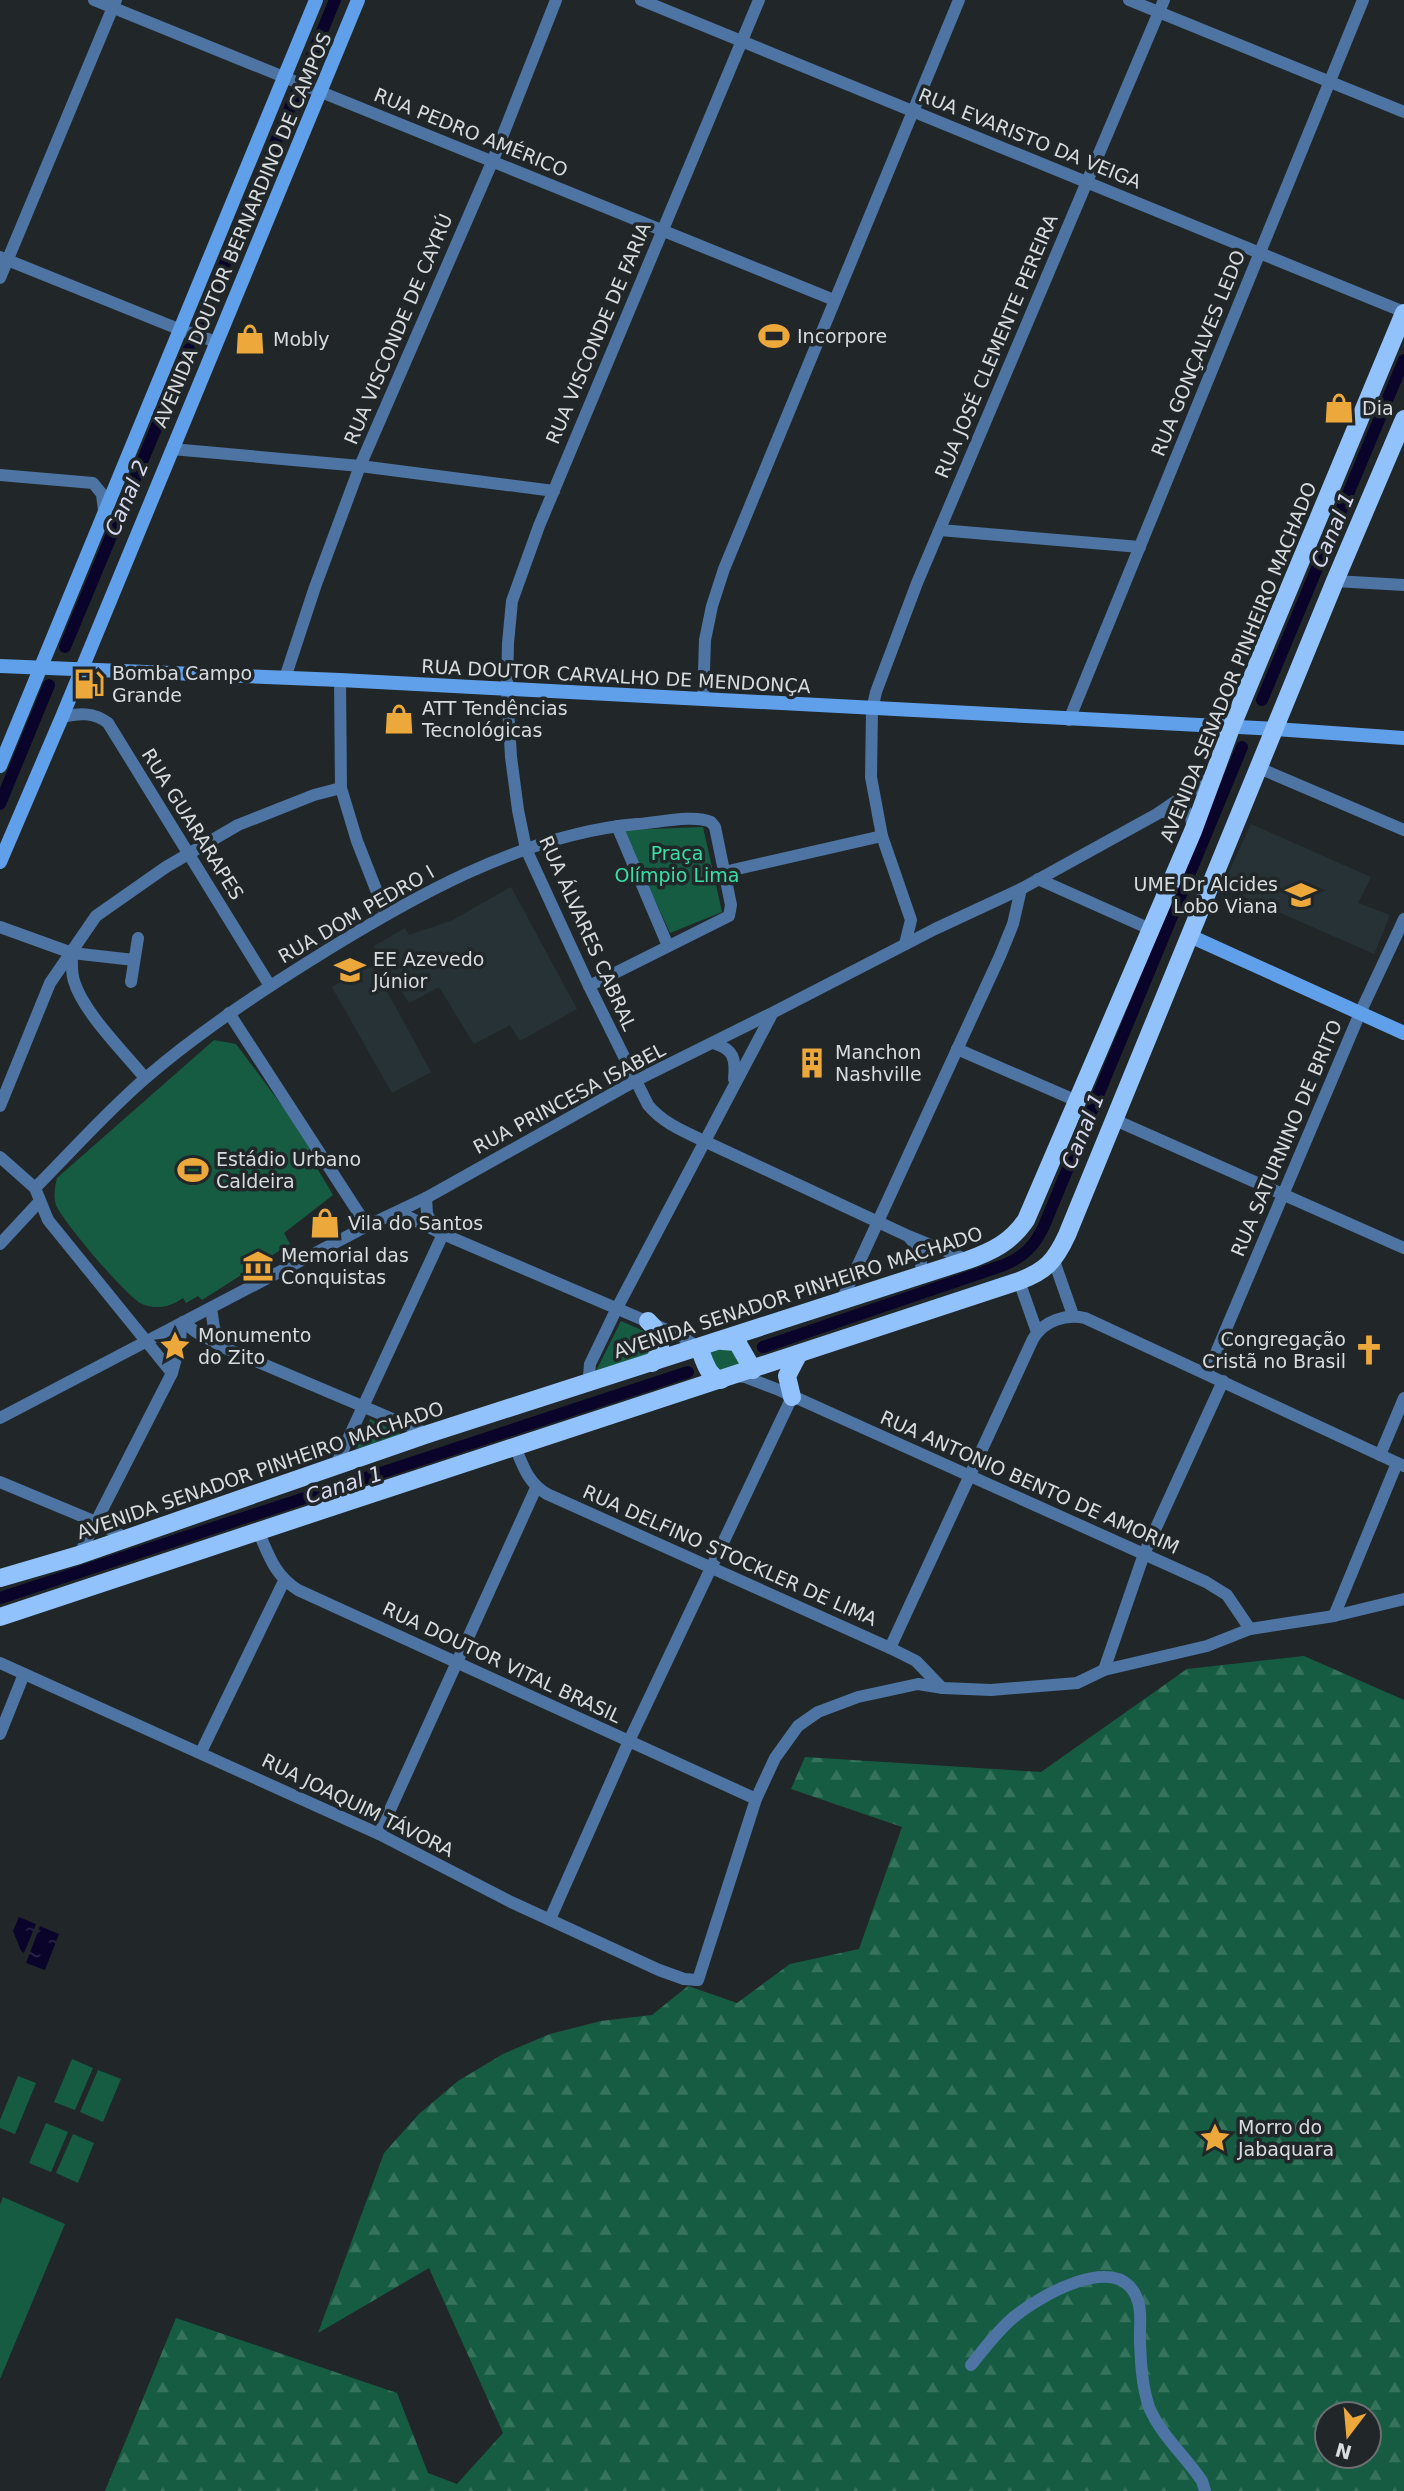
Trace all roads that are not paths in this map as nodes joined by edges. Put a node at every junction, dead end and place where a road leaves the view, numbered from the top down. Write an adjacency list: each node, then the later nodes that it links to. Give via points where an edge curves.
1 (94, 0): 10 (street, RUA PEDRO AMÉRICO)
2 (316, 0): 13 (main road, AVENIDA DOUTOR BERNARDINO DE CAMPOS)
3 (358, 0): 15 (main road, AVENIDA DOUTOR BERNARDINO DE CAMPOS)
4 (556, 0): 18 (street, RUA VISCONDE DE CAYRÚ)
5 (641, 0): 12 (street, RUA EVARISTO DA VEIGA)
6 (759, 0): 12 (street, RUA VISCONDE DE FARIA)
7 (959, 0): 16 (street)
8 (1129, 0): 11 (street)
9 (1363, 0): 14 (street, RUA GONÇALVES LEDO)
10 (114, 4): 13 (street, RUA PEDRO AMÉRICO); 22 (street)
11 (1162, 6): 14 (street); 19 (street, RUA JOSÉ CLEMENTE PEREIRA)
12 (741, 41): 16 (street, RUA EVARISTO DA VEIGA); 20 (street, RUA VISCONDE DE FARIA)
13 (284, 77): 15 (street, RUA PEDRO AMÉRICO); 26 (main road, AVENIDA DOUTOR BERNARDINO DE CAMPOS)
14 (1329, 82): 17 (street); 21 (street, RUA GONÇALVES LEDO)
15 (320, 92): 18 (street, RUA PEDRO AMÉRICO); 27 (main road, AVENIDA DOUTOR BERNARDINO DE CAMPOS)
16 (911, 111): 19 (street, RUA EVARISTO DA VEIGA); 24 (street)
17 (1404, 112)
18 (493, 160): 20 (street, RUA PEDRO AMÉRICO); 30 (street, RUA VISCONDE DE CAYRÚ)
19 (1086, 182): 21 (street, RUA EVARISTO DA VEIGA); 34 (street, RUA JOSÉ CLEMENTE PEREIRA)
20 (662, 231): 24 (street, RUA PEDRO AMÉRICO); 32 (street, RUA VISCONDE DE FARIA)
21 (1259, 253): 25 (street, RUA EVARISTO DA VEIGA); 35 (street, RUA GONÇALVES LEDO)
22 (4, 259): 23 (street); 26 (street)
23 (0, 278)
24 (834, 300): 44 (street, via 724,569 705,640)
25 (1404, 313): 48 (main road, AVENIDA SENADOR PINHEIRO MACHADO)
26 (181, 330): 27 (street); 33 (main road, AVENIDA DOUTOR BERNARDINO DE CAMPOS)
27 (217, 342): 29 (main road, AVENIDA DOUTOR BERNARDINO DE CAMPOS)
28 (1404, 419): 36 (main road)
29 (172, 449): 30 (street); 40 (main road, AVENIDA DOUTOR BERNARDINO DE CAMPOS)
30 (360, 466): 32 (street); 41 (street, RUA VISCONDE DE CAYRÚ)
31 (0, 475): 33 (street, via 93,483 102,494)
32 (554, 491): 43 (street, RUA VISCONDE DE FARIA, via 512,601)
33 (104, 511): 39 (main road, AVENIDA DOUTOR BERNARDINO DE CAMPOS)
34 (940, 530): 35 (street); 45 (street, RUA JOSÉ CLEMENTE PEREIRA, via 886,662)
35 (1140, 547): 47 (street, RUA GONÇALVES LEDO)
36 (1335, 580): 37 (street); 49 (main road)
37 (1404, 585)
38 (0, 666): 39 (main road, RUA DOUTOR CARVALHO DE MENDONÇA)
39 (41, 668): 40 (main road, RUA DOUTOR CARVALHO DE MENDONÇA); 51 (main road, AVENIDA DOUTOR BERNARDINO DE CAMPOS)
40 (81, 669): 41 (main road, RUA DOUTOR CARVALHO DE MENDONÇA); 46 (main road, AVENIDA DOUTOR BERNARDINO DE CAMPOS)
41 (285, 678): 42 (main road, RUA DOUTOR CARVALHO DE MENDONÇA)
42 (340, 680): 43 (main road, RUA DOUTOR CARVALHO DE MENDONÇA); 54 (street)
43 (507, 690): 44 (main road, RUA DOUTOR CARVALHO DE MENDONÇA); 60 (street, RUA ÁLVARES CABRAL, via 514,782)
44 (703, 700): 45 (main road, RUA DOUTOR CARVALHO DE MENDONÇA)
45 (872, 710): 47 (main road, RUA DOUTOR CARVALHO DE MENDONÇA); 59 (street, RUA JOSÉ CLEMENTE PEREIRA, via 871,778)
46 (62, 717): 61 (street, RUA GUARARAPES, via 95,715 108,723); 62 (main road, AVENIDA DOUTOR BERNARDINO DE CAMPOS)
47 (1069, 720): 48 (main road, RUA DOUTOR CARVALHO DE MENDONÇA)
48 (1231, 728): 49 (main road, RUA DOUTOR CARVALHO DE MENDONÇA); 53 (main road, AVENIDA SENADOR PINHEIRO MACHADO)
49 (1275, 729): 50 (main road); 52 (main road)
50 (1404, 738)
51 (0, 766)
52 (1259, 768): 58 (street); 72 (main road)
53 (1213, 776): 55 (street, RUA PRINCESA ISABEL); 57 (main road, AVENIDA SENADOR PINHEIRO MACHADO)
54 (341, 788): 61 (street, via 238,825); 66 (street)
55 (1157, 814): 57 (street, via 1185,810); 64 (street, RUA PRINCESA ISABEL)
56 (617, 826): 60 (street, RUA DOM PEDRO I); 63 (street, RUA DOM PEDRO I, via 705,820 715,827); 75 (street)
57 (1193, 831): 71 (main road, AVENIDA SENADOR PINHEIRO MACHADO)
58 (1404, 831)
59 (882, 836): 63 (street); 68 (street, RUA JOSÉ CLEMENTE PEREIRA)
60 (526, 849): 66 (street, RUA DOM PEDRO I); 80 (street, RUA ÁLVARES CABRAL)
61 (189, 854): 76 (street, via 102,911); 79 (street, RUA GUARARAPES)
62 (0, 862)
63 (724, 872): 75 (street, RUA DOM PEDRO I, via 729,916)
64 (1038, 879): 65 (street, RUA PRINCESA ISABEL); 71 (street)
65 (1021, 889): 70 (street, RUA PRINCESA ISABEL); 86 (street, via 1007,940)
66 (386, 915): 79 (street, RUA DOM PEDRO I)
67 (1404, 919): 83 (street, RUA SATURNINO DE BRITO)
68 (911, 920): 70 (street); 74 (street)
69 (0, 927): 76 (street)
70 (934, 929): 74 (street, RUA PRINCESA ISABEL)
71 (1150, 929): 90 (main road, AVENIDA SENADOR PINHEIRO MACHADO)
72 (1190, 936): 83 (main road); 92 (main road)
73 (138, 939): 77 (street)
74 (905, 944): 82 (street, RUA PRINCESA ISABEL)
75 (668, 946): 80 (street)
76 (72, 953): 77 (street); 87 (street, via 78,992); 91 (street, via 50,983)
77 (134, 960): 78 (street)
78 (131, 982)
79 (270, 986): 81 (street, RUA DOM PEDRO I)
80 (589, 986): 88 (street, RUA ÁLVARES CABRAL)
81 (229, 1013): 87 (street, RUA DOM PEDRO I); 101 (street)
82 (772, 1013): 85 (street, RUA PRINCESA ISABEL); 89 (street)
83 (1360, 1013): 84 (main road); 96 (street, RUA SATURNINO DE BRITO)
84 (1404, 1033)
85 (713, 1043): 88 (street, RUA PRINCESA ISABEL); 89 (street, via 733,1055)
86 (957, 1049): 90 (street); 100 (street)
87 (145, 1078): 95 (street, RUA DOM PEDRO I)
88 (635, 1081): 93 (street, RUA ÁLVARES CABRAL, via 655,1113); 97 (street, RUA PRINCESA ISABEL)
89 (733, 1086): 93 (street)
90 (1077, 1101): 106 (main road, AVENIDA SENADOR PINHEIRO MACHADO, via 1026,1220 995,1250)
91 (0, 1106)
92 (1115, 1120): 96 (street); 107 (main road)
93 (704, 1141): 100 (street, RUA ÁLVARES CABRAL); 112 (street)
94 (0, 1157): 95 (street)
95 (35, 1188): 98 (street)
96 (1283, 1194): 105 (street); 124 (street, RUA SATURNINO DE BRITO)
97 (426, 1198): 99 (street, RUA PRINCESA ISABEL); 102 (street, via 427,1214)
98 (39, 1202): 104 (street); 117 (street, via 48,1220)
99 (398, 1212): 101 (street, RUA PRINCESA ISABEL); 102 (street)
100 (876, 1220): 103 (street, RUA ÁLVARES CABRAL); 110 (street)
101 (367, 1226): 111 (street, RUA PRINCESA ISABEL)
102 (440, 1233): 112 (street); 130 (street)
103 (906, 1235): 106 (street, RUA ÁLVARES CABRAL); 108 (street, via 919,1250)
104 (0, 1244)
105 (1404, 1248)
106 (968, 1260): 108 (main road, AVENIDA SENADOR PINHEIRO MACHADO)
107 (1054, 1261): 109 (main road); 113 (street)
108 (922, 1275): 110 (main road, AVENIDA SENADOR PINHEIRO MACHADO)
109 (1019, 1281): 116 (street); 121 (main road)
110 (841, 1301): 118 (main road, AVENIDA SENADOR PINHEIRO MACHADO)
111 (211, 1308): 115 (street, RUA PRINCESA ISABEL); 119 (street, via 214,1328)
112 (617, 1308): 114 (street); 126 (street, via 590,1364)
113 (1073, 1315): 116 (street); 124 (street)
114 (648, 1321): 120 (street); 122 (main road, via 661,1341)
115 (182, 1323): 117 (street, RUA PRINCESA ISABEL); 119 (street); 123 (street)
116 (1037, 1332): 137 (street)
117 (147, 1341): 123 (street); 131 (street, RUA PRINCESA ISABEL)
118 (722, 1341): 120 (main road, AVENIDA SENADOR PINHEIRO MACHADO); 125 (main road, via 737,1342)
119 (225, 1348): 130 (street)
120 (699, 1348): 122 (main road, AVENIDA SENADOR PINHEIRO MACHADO); 125 (main road, via 709,1372)
121 (798, 1355): 125 (main road); 128 (main road, via 787,1376)
122 (652, 1363): 126 (main road, AVENIDA SENADOR PINHEIRO MACHADO)
123 (172, 1373): 140 (street)
124 (1207, 1374): 127 (street)
125 (737, 1375): 128 (street, RUA ANTONIO BENTO DE AMORIM); 133 (main road)
126 (592, 1381): 132 (main road, AVENIDA SENADOR PINHEIRO MACHADO)
127 (1223, 1381): 134 (street); 144 (street)
128 (785, 1394): 137 (street, RUA ANTONIO BENTO DE AMORIM); 145 (street)
129 (1404, 1398): 134 (street)
130 (363, 1408): 132 (street); 136 (street)
131 (0, 1418)
132 (428, 1434): 136 (main road, AVENIDA SENADOR PINHEIRO MACHADO)
133 (515, 1447): 139 (street); 141 (main road)
134 (1380, 1455): 135 (street)
135 (1401, 1464): 149 (street)
136 (336, 1465): 142 (main road, AVENIDA SENADOR PINHEIRO MACHADO)
137 (970, 1478): 144 (street, RUA ANTONIO BENTO DE AMORIM); 152 (street)
138 (0, 1482): 140 (street)
139 (536, 1488): 145 (street, RUA DELFINO STOCKLER DE LIMA); 153 (street)
140 (96, 1522): 142 (street); 143 (street)
141 (258, 1531): 147 (street); 150 (main road)
142 (126, 1538): 143 (main road, AVENIDA SENADOR PINHEIRO MACHADO)
143 (79, 1555): 146 (main road, AVENIDA SENADOR PINHEIRO MACHADO)
144 (1144, 1555): 151 (street, RUA ANTONIO BENTO DE AMORIM, via 1227,1595); 155 (street)
145 (711, 1568): 152 (street, RUA DELFINO STOCKLER DE LIMA); 159 (street)
146 (0, 1578)
147 (284, 1581): 153 (street, RUA DOUTOR VITAL BRASIL); 160 (street)
148 (1404, 1600): 149 (street)
149 (1334, 1616): 151 (street)
150 (0, 1617)
151 (1250, 1629): 155 (street, via 1207,1646)
152 (890, 1648): 157 (street, RUA DELFINO STOCKLER DE LIMA, via 916,1661)
153 (457, 1661): 159 (street, RUA DOUTOR VITAL BRASIL); 162 (street)
154 (0, 1663): 156 (street, RUA JOAQUIM TÁVORA)
155 (1104, 1670): 157 (street, via 1077,1683 991,1690)
156 (23, 1674): 158 (street); 160 (street, RUA JOAQUIM TÁVORA)
157 (943, 1688): 161 (street, via 918,1684 818,1712 786,1740)
158 (0, 1734)
159 (628, 1741): 161 (street, RUA DOUTOR VITAL BRASIL); 163 (street)
160 (201, 1752): 162 (street, RUA JOAQUIM TÁVORA)
161 (756, 1799): 163 (street, RUA JOAQUIM TÁVORA, via 698,1980 659,1970)
162 (379, 1834): 163 (street, RUA JOAQUIM TÁVORA)
163 (550, 1919)
164 (971, 2365): 165 (street, via 994,2336 1039,2300 1085,2279 1100,2277 1128,2284 1140,2308 1142,2382 1150,2409)
165 (1205, 2491)

